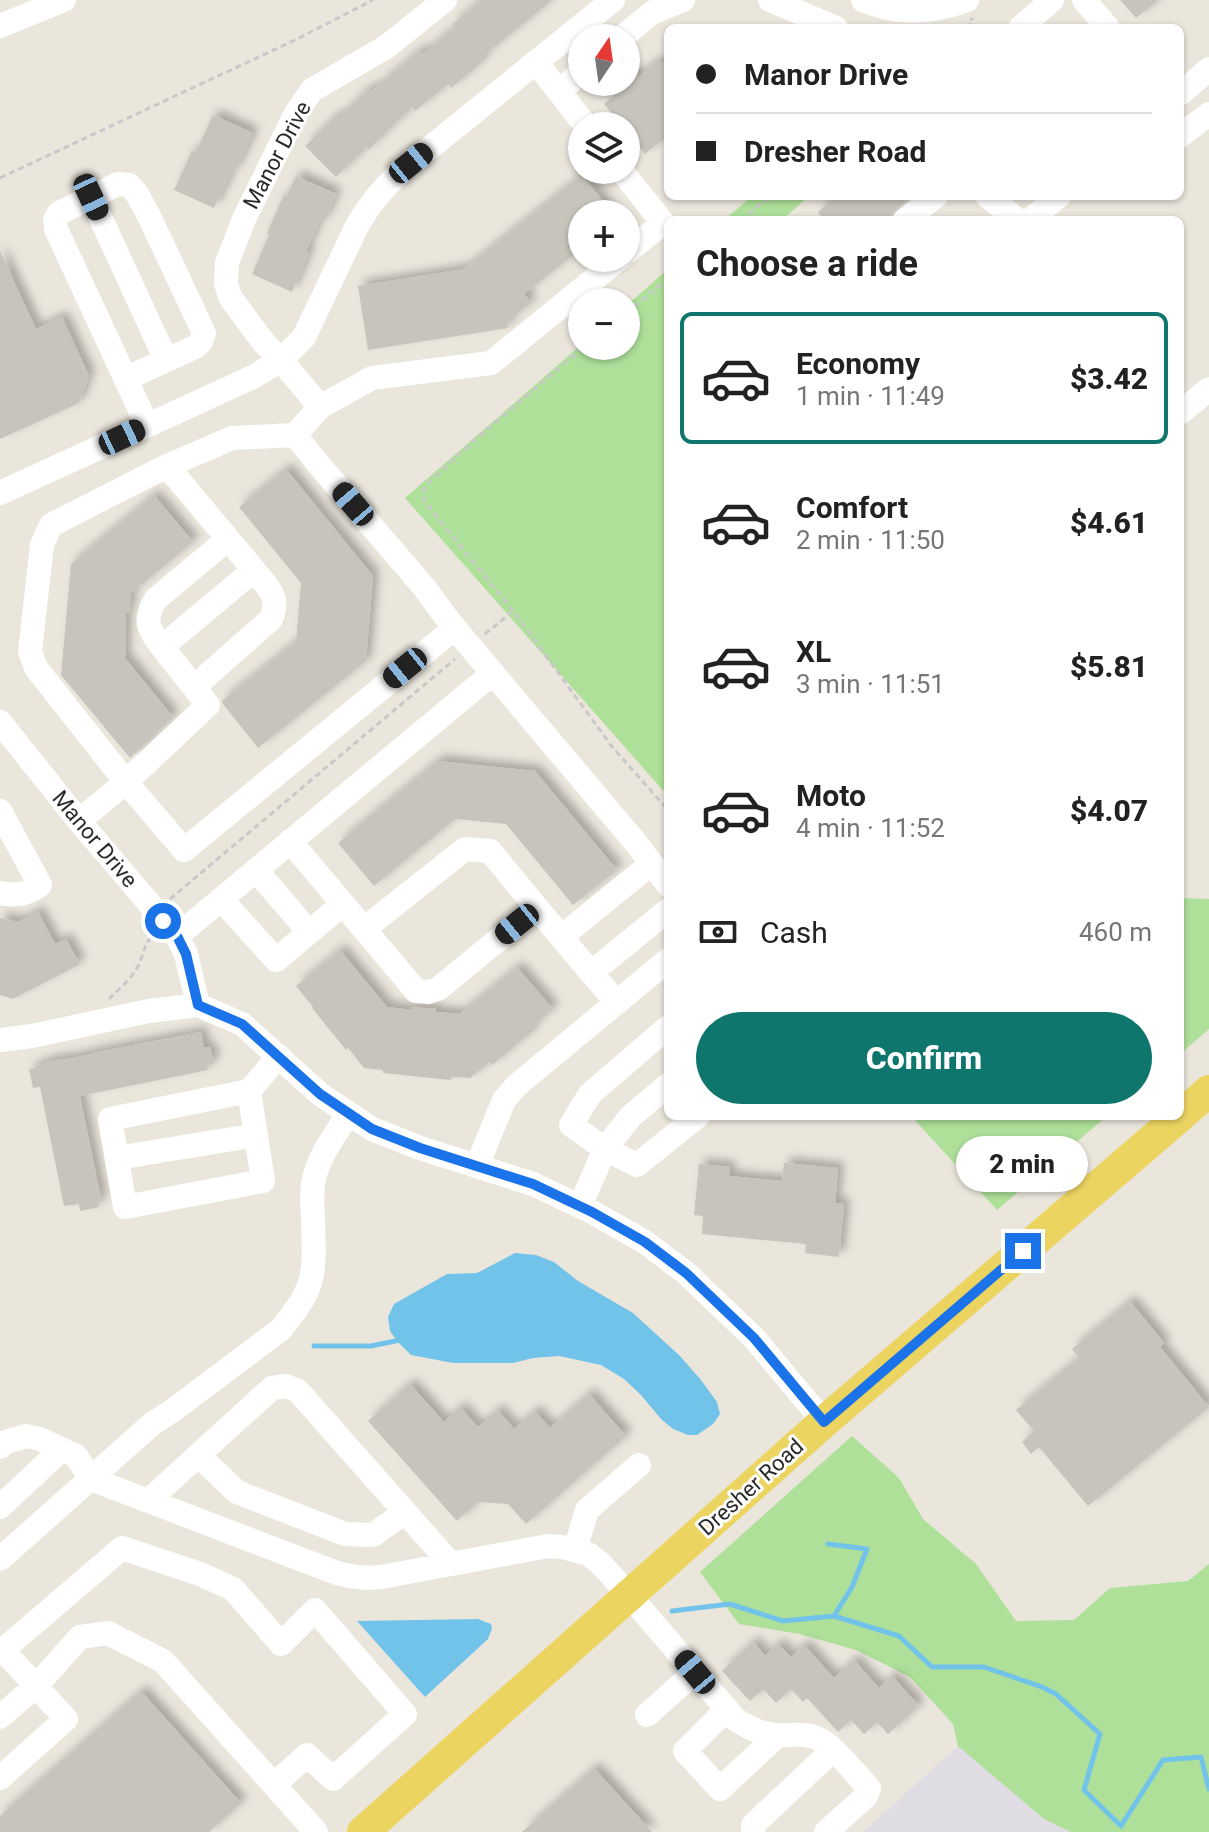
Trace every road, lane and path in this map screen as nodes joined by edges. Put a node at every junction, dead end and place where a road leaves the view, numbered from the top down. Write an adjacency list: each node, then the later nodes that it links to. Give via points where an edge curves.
1 (373, 0): 23 (path)
2 (445, 0): 39 (street, Manor Drive, via 386,47 312,90 244,219 227,263 226,283 243,317)
3 (613, 0): 15 (street)
4 (683, 0): 11 (street)
5 (770, 0): 12 (street)
6 (863, 0): 10 (street)
7 (967, 0): 10 (street)
8 (1084, 0): 13 (street)
9 (51, 3): 14 (street)
10 (898, 13)
11 (638, 24)
12 (827, 24)
13 (1105, 24)
14 (0, 26)
15 (536, 62): 19 (street); 39 (street, via 385,187 364,213 304,337)
16 (1209, 69): 18 (street)
17 (568, 84): 19 (street)
18 (1184, 91)
19 (559, 92): 20 (street)
20 (575, 112)
21 (1209, 114): 22 (street)
22 (1184, 133)
23 (0, 178)
24 (632, 184): 34 (street, via 663,223)
25 (91, 197): 38 (street); 38 (street, via 118,184 129,185 137,194 204,333 195,347); 41 (street, via 59,213 56,229)
26 (766, 200): 30 (path)
27 (931, 200): 31 (street)
28 (992, 200): 32 (street)
29 (1054, 200): 33 (street)
30 (746, 216)
31 (910, 216)
32 (1013, 216)
33 (1035, 216)
34 (640, 242)
35 (603, 272): 43 (street, via 491,363 372,378)
36 (664, 282): 37 (path)
37 (640, 302)
38 (166, 360): 41 (street)
39 (281, 360): 43 (street); 45 (street)
40 (569, 360): 51 (path, via 423,492 422,498)
41 (125, 379): 45 (street)
42 (1209, 389): 44 (street)
43 (320, 407): 46 (street)
44 (1184, 410)
45 (147, 425): 48 (street)
46 (295, 435): 47 (street, via 232,438); 52 (street)
47 (167, 466): 49 (street); 57 (street, via 51,525 42,545 30,651 36,668)
48 (0, 493)
49 (228, 539): 50 (street); 53 (street, via 156,599 149,627)
50 (254, 570): 53 (street); 55 (street, via 274,597 271,619)
51 (513, 611): 52 (path); 58 (path, via 613,748)
52 (462, 637): 54 (street); 57 (street, via 184,850); 70 (path, via 432,680 170,899)
53 (162, 647): 55 (street)
54 (493, 673): 61 (street); 62 (street)
55 (194, 687): 57 (street, via 208,705)
56 (0, 722): 60 (street, Manor Drive)
57 (126, 782): 60 (street)
58 (664, 805)
59 (0, 811): 65 (street, via 40,885 16,896)
60 (79, 821): 70 (street, Manor Drive)
61 (290, 841): 63 (street); 67 (street)
62 (651, 864): 64 (street); 73 (street)
63 (256, 870): 66 (street); 72 (street)
64 (664, 880)
65 (0, 893)
66 (221, 899): 70 (street); 72 (street, via 276,960)
67 (343, 904): 71 (street); 72 (street)
68 (537, 908): 71 (street, via 490,851 465,849); 71 (street, via 428,992 416,991); 73 (street)
69 (664, 913): 75 (street)
70 (170, 929): 77 (path, via 144,946 134,973); 78 (street, Manor Drive, via 186,954)
71 (364, 929)
72 (309, 932)
73 (561, 937): 75 (street)
74 (664, 963): 76 (street)
75 (591, 973): 76 (street)
76 (617, 1003): 92 (street, via 516,1086 504,1100)
77 (104, 1004)
78 (198, 1005): 80 (street); 81 (street, via 242,1024)
79 (664, 1030): 90 (street, via 590,1094 571,1125)
80 (0, 1040)
81 (279, 1056): 83 (street); 86 (street)
82 (664, 1088): 90 (street, via 630,1117)
83 (249, 1091): 89 (street); 91 (street, via 110,1119)
84 (1209, 1091): 85 (main road, Dresher Road)
85 (1184, 1113)
86 (348, 1114): 92 (street, via 372,1129); 99 (street, via 314,1180 313,1276 294,1314 280,1330 152,1424)
87 (693, 1120): 90 (street, via 637,1165)
88 (1175, 1120): 94 (main road, Dresher Road)
89 (256, 1135): 91 (street); 91 (street, via 263,1181 125,1207)
90 (605, 1149): 93 (street)
91 (117, 1158)
92 (477, 1166): 93 (street)
93 (580, 1206): 94 (street, via 645,1242 686,1273 754,1338)
94 (824, 1422): 106 (main road, Dresher Road)
95 (0, 1447): 96 (street, via 26,1436)
96 (62, 1449): 99 (street, via 76,1456); 101 (street)
97 (198, 1455): 100 (street); 102 (street, via 237,1492 345,1534 373,1535); 102 (street, via 272,1388 286,1386 298,1391)
98 (639, 1465): 103 (street, via 587,1510)
99 (91, 1479): 100 (street); 104 (street)
100 (148, 1501): 105 (street, via 351,1577)
101 (0, 1507)
102 (405, 1512): 105 (street)
103 (575, 1550): 105 (street, via 548,1546); 106 (street, via 600,1563)
104 (0, 1559)
105 (451, 1564)
106 (630, 1596): 108 (street); 118 (main road, Dresher Road)
107 (2, 1651): 109 (street); 116 (street, via 122,1548 233,1589 281,1644 315,1610 405,1714 333,1779 307,1755)
108 (695, 1672): 110 (street); 111 (street)
109 (36, 1686): 112 (street); 115 (street, via 66,1719); 116 (street, via 80,1637 108,1633 163,1661)
110 (727, 1709): 113 (street, via 749,1728); 113 (street, via 685,1751 720,1789)
111 (647, 1715)
112 (0, 1717)
113 (777, 1736): 114 (street, via 819,1738)
114 (833, 1750): 119 (street, via 753,1825); 120 (street, via 869,1788)
115 (0, 1778)
116 (274, 1785): 117 (street)
117 (316, 1832)
118 (363, 1832)
119 (753, 1832)
120 (826, 1832)

